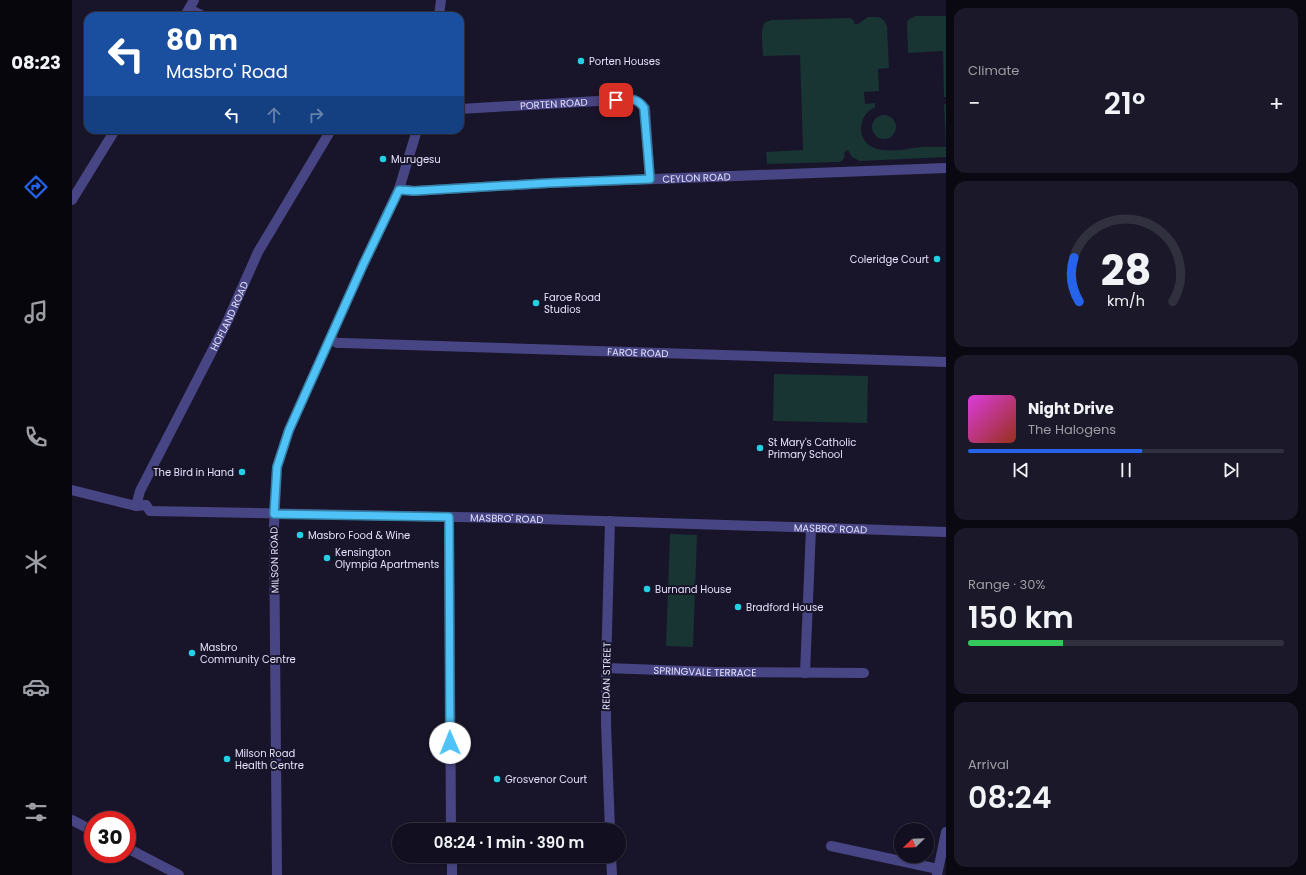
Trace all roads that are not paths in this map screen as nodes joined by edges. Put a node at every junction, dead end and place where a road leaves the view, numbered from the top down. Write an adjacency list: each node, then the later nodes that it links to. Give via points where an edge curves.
1 (441, 0): 2 (street)
2 (440, 12)
3 (464, 109): 8 (street, PORTEN ROAD, via 636,100 641,102 644,108)
4 (112, 134): 10 (street)
5 (329, 134): 14 (street, HOFLAND ROAD, via 258,252 226,322 140,491)
6 (416, 134): 9 (street, MILSON ROAD)
7 (946, 168): 8 (street, CEYLON ROAD)
8 (650, 179): 9 (street, CEYLON ROAD)
9 (399, 190): 11 (street, MILSON ROAD)
10 (72, 200)
11 (330, 339): 12 (street, FAROE ROAD, via 343,343); 15 (street, MILSON ROAD, via 280,456)
12 (946, 362)
13 (72, 490): 14 (street, MASBRO' ROAD)
14 (136, 506): 15 (street, MASBRO' ROAD, via 146,505 150,510)
15 (274, 514): 16 (street, MASBRO' ROAD); 34 (street, MILSON ROAD)
16 (449, 517): 17 (street, MASBRO' ROAD); 24 (street)
17 (610, 521): 18 (street, MASBRO' ROAD); 20 (street, REDAN STREET)
18 (811, 528): 19 (street, MASBRO' ROAD); 21 (street)
19 (946, 532)
20 (606, 668): 21 (street, SPRINGVALE TERRACE); 25 (street, REDAN STREET)
21 (805, 673): 22 (street, SPRINGVALE TERRACE)
22 (864, 673)
23 (72, 820): 26 (street)
24 (451, 823)
25 (610, 823)
26 (84, 826)
27 (946, 832): 32 (street)
28 (831, 846): 32 (street)
29 (136, 853): 33 (street)
30 (452, 863): 35 (street)
31 (611, 863): 36 (street)
32 (938, 872)
33 (179, 875)
34 (277, 875)
35 (452, 875)
36 (612, 875)

